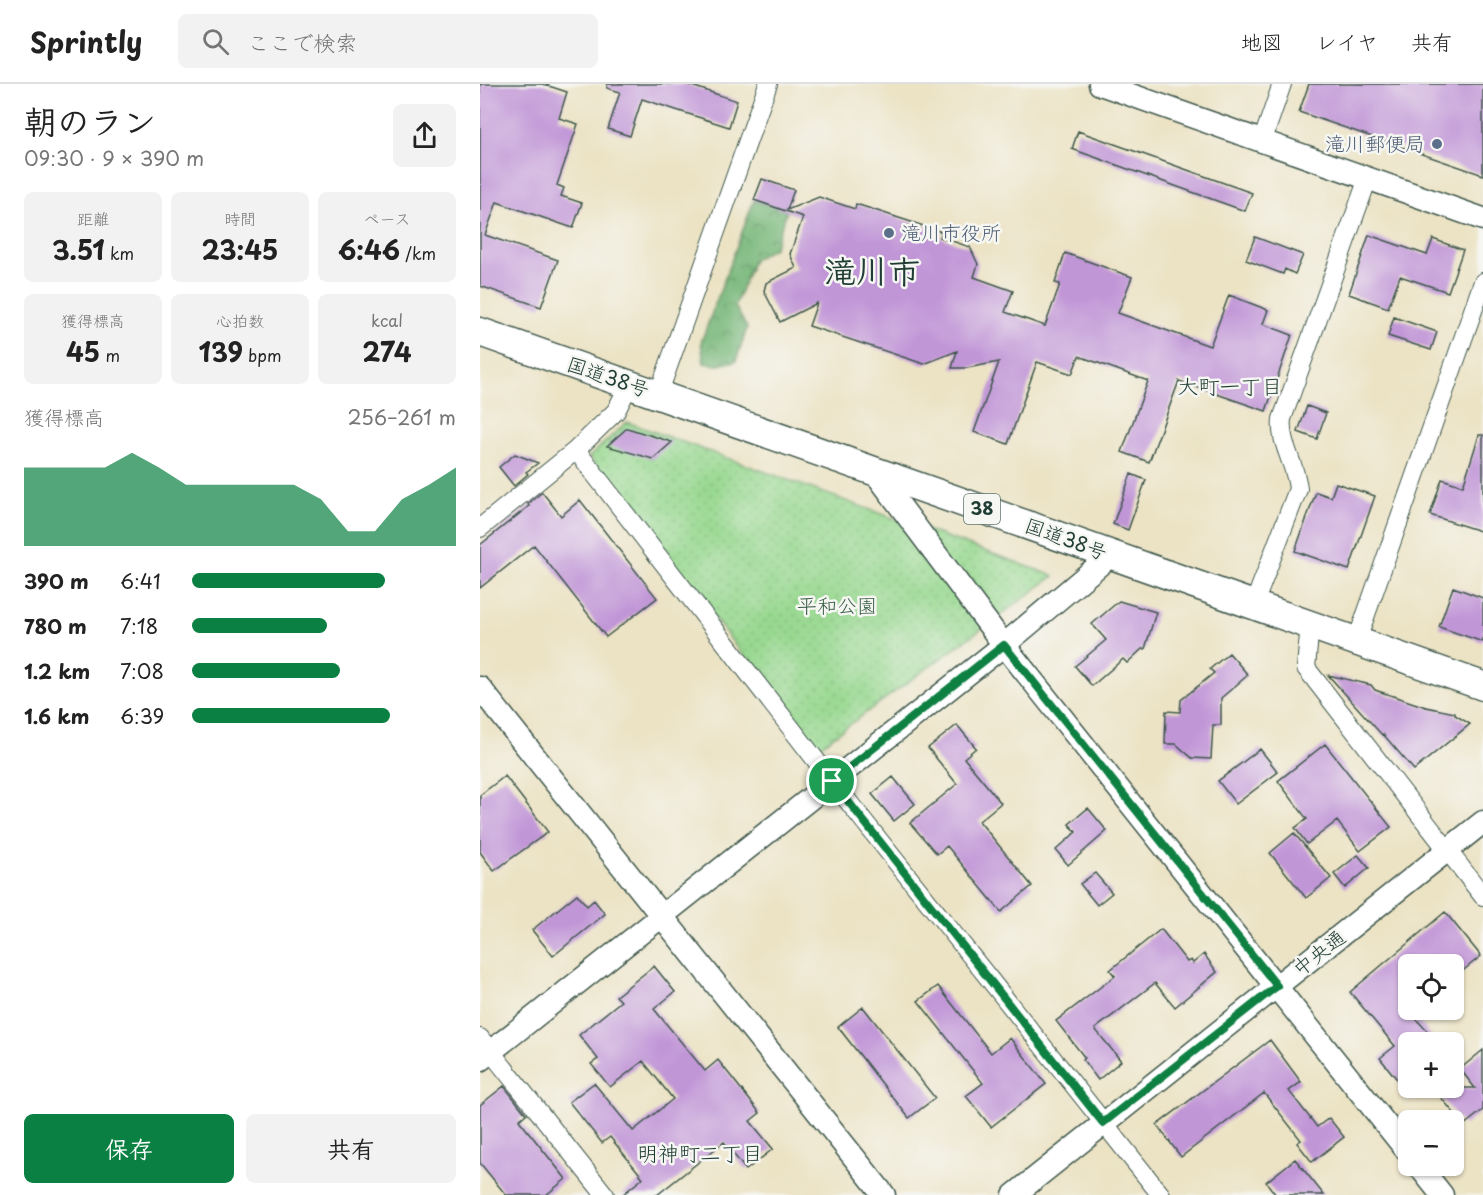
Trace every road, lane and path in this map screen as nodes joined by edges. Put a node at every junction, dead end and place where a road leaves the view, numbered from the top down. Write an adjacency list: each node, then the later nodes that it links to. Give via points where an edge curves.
1 (768, 84): 10 (street)
2 (1100, 84): 4 (street)
3 (1282, 84): 4 (street)
4 (1262, 142): 5 (street)
5 (1368, 178): 6 (street); 15 (street, via 1282,418 1281,431 1298,489)
6 (1483, 219)
7 (1483, 282): 17 (street)
8 (480, 332): 9 (highway, 国道38号 / 38)
9 (629, 385): 10 (highway, 国道38号 / 38); 11 (street, via 616,411)
10 (658, 395): 12 (highway, 国道38号 / 38)
11 (576, 450): 13 (street); 21 (street)
12 (874, 471): 14 (highway, 国道38号 / 38); 18 (street)
13 (480, 528)
14 (1111, 555): 15 (highway, 国道38号 / 38); 18 (street)
15 (1254, 604): 16 (highway, 国道38号 / 38)
16 (1310, 623): 17 (highway, 国道38号 / 38); 23 (street, via 1306,668)
17 (1357, 640): 19 (highway, 国道38号 / 38)
18 (1004, 645): 21 (street); 26 (street)
19 (1483, 686)
20 (480, 688): 25 (street)
21 (832, 781): 25 (street); 28 (street)
22 (1483, 822): 23 (street, 中央通)
23 (1448, 851): 24 (street); 26 (street, 中央通)
24 (1483, 896)
25 (661, 915): 27 (street); 32 (street)
26 (1277, 986): 28 (street, 中央通); 29 (street)
27 (484, 1050): 31 (street)
28 (1103, 1123): 33 (street, 中央通); 34 (street)
29 (1398, 1139)
30 (1427, 1176): 35 (street)
31 (604, 1195)
32 (884, 1195)
33 (1014, 1195)
34 (1161, 1195)
35 (1442, 1195)

